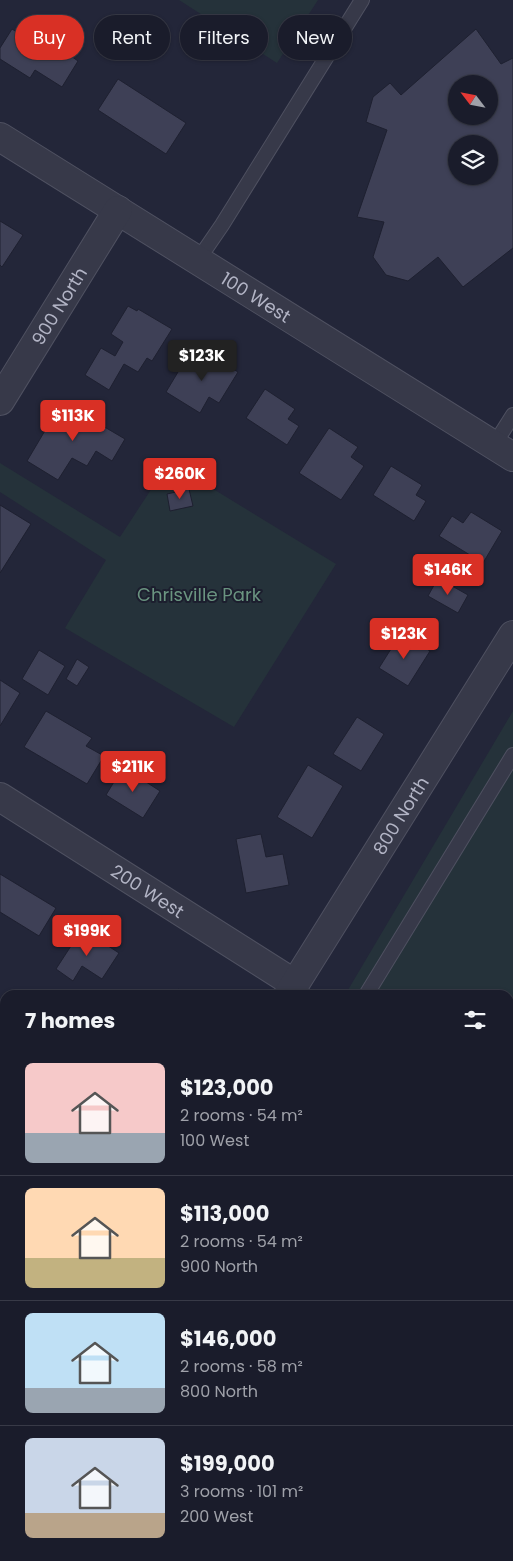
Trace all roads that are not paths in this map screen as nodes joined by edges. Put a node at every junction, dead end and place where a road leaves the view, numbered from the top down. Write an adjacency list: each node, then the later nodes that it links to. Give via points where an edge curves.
1 (362, 0): 4 (lane)
2 (0, 137): 3 (street, 100 West)
3 (118, 210): 4 (street, 100 West); 5 (street, 900 North)
4 (198, 260): 7 (street, 100 West)
5 (0, 401)
6 (513, 415): 7 (lane)
7 (503, 451)
8 (513, 636): 11 (street, 800 North)
9 (513, 755): 12 (lane)
10 (0, 798): 11 (street, 200 West)
11 (292, 990)
12 (369, 990)

